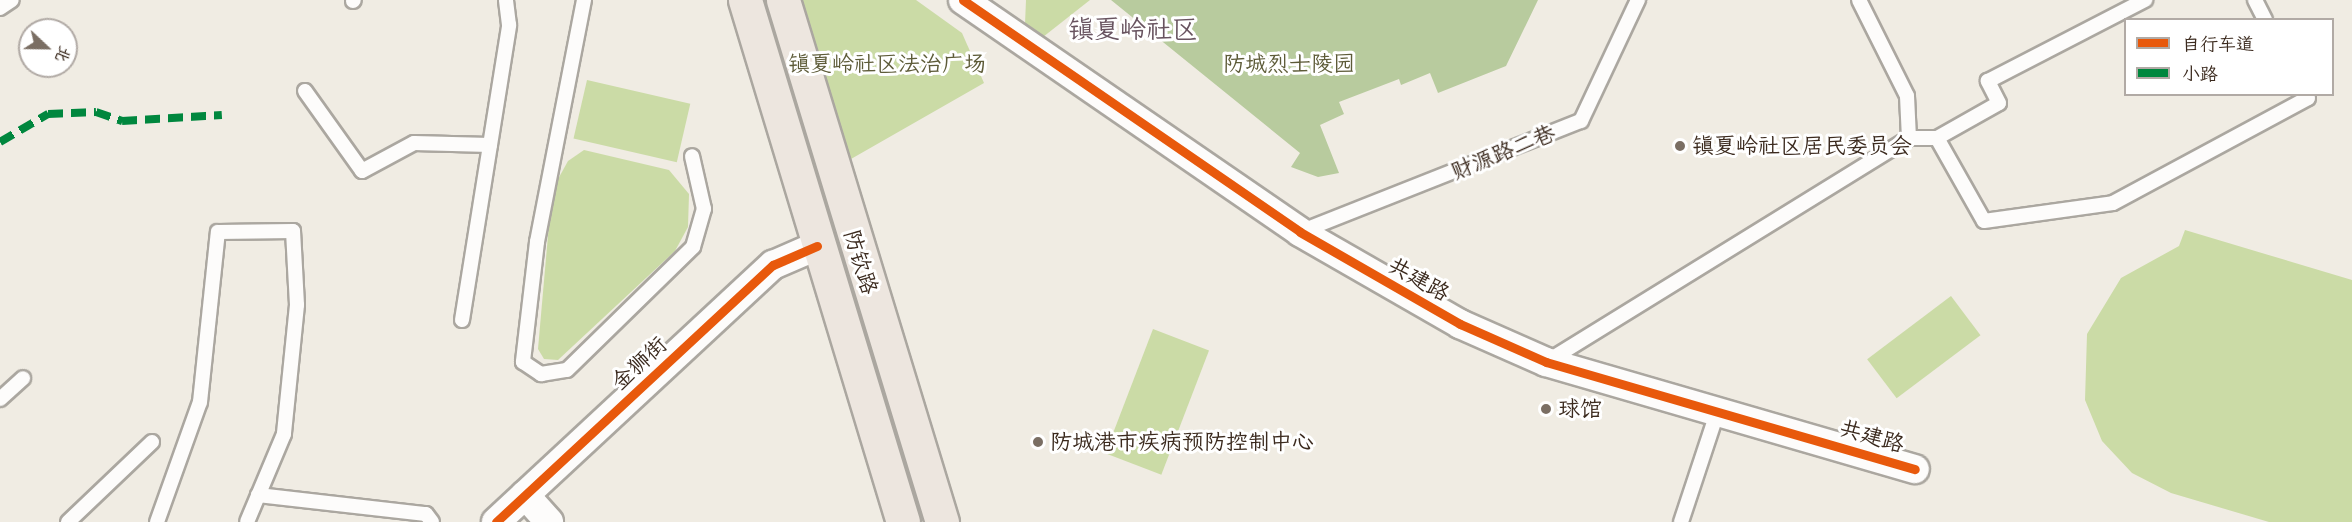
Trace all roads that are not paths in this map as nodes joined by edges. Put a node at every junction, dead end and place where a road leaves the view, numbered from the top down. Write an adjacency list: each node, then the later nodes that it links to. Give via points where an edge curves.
1 (12, 0): 11 (lane)
2 (506, 0): 17 (lane, via 509,25)
3 (585, 0): 18 (lane, via 537,242 523,362 541,374 567,369 693,247 704,209)
4 (745, 0): 20 (main road, 防钦路)
5 (783, 0): 37 (main road, 防钦路)
6 (963, 0): 19 (street, 共建路)
7 (1638, 0): 19 (lane, 财源路二巷, via 1581,121)
8 (1859, 0): 15 (lane, via 1907,96)
9 (2145, 0): 16 (lane, via 1988,81 1999,103)
10 (2255, 0): 12 (lane)
11 (0, 8)
12 (2264, 18)
13 (305, 91): 17 (lane, via 362,171 414,143)
14 (2307, 96): 16 (lane, via 2113,203 1984,221)
15 (1909, 138): 16 (lane); 22 (lane)
16 (1937, 138)
17 (490, 145): 21 (lane)
18 (692, 156)
19 (1300, 232): 22 (street, 共建路, via 1460,324)
20 (818, 246): 29 (street, 金狮街, via 773,265); 36 (main road, 防钦路)
21 (462, 320)
22 (1546, 362): 25 (street, 共建路)
23 (23, 378): 24 (lane)
24 (0, 399)
25 (1717, 413): 27 (street, 共建路); 38 (lane)
26 (152, 442): 30 (lane)
27 (1915, 469)
28 (258, 495): 31 (lane, via 284,434 297,305 292,231 218,232 200,402); 32 (lane); 33 (lane, via 426,514)
29 (525, 495): 34 (street, 金狮街); 35 (street)
30 (68, 522)
31 (157, 522)
32 (247, 522)
33 (432, 522)
34 (496, 522)
35 (549, 522)
36 (903, 522)
37 (942, 522)
38 (1681, 522)

